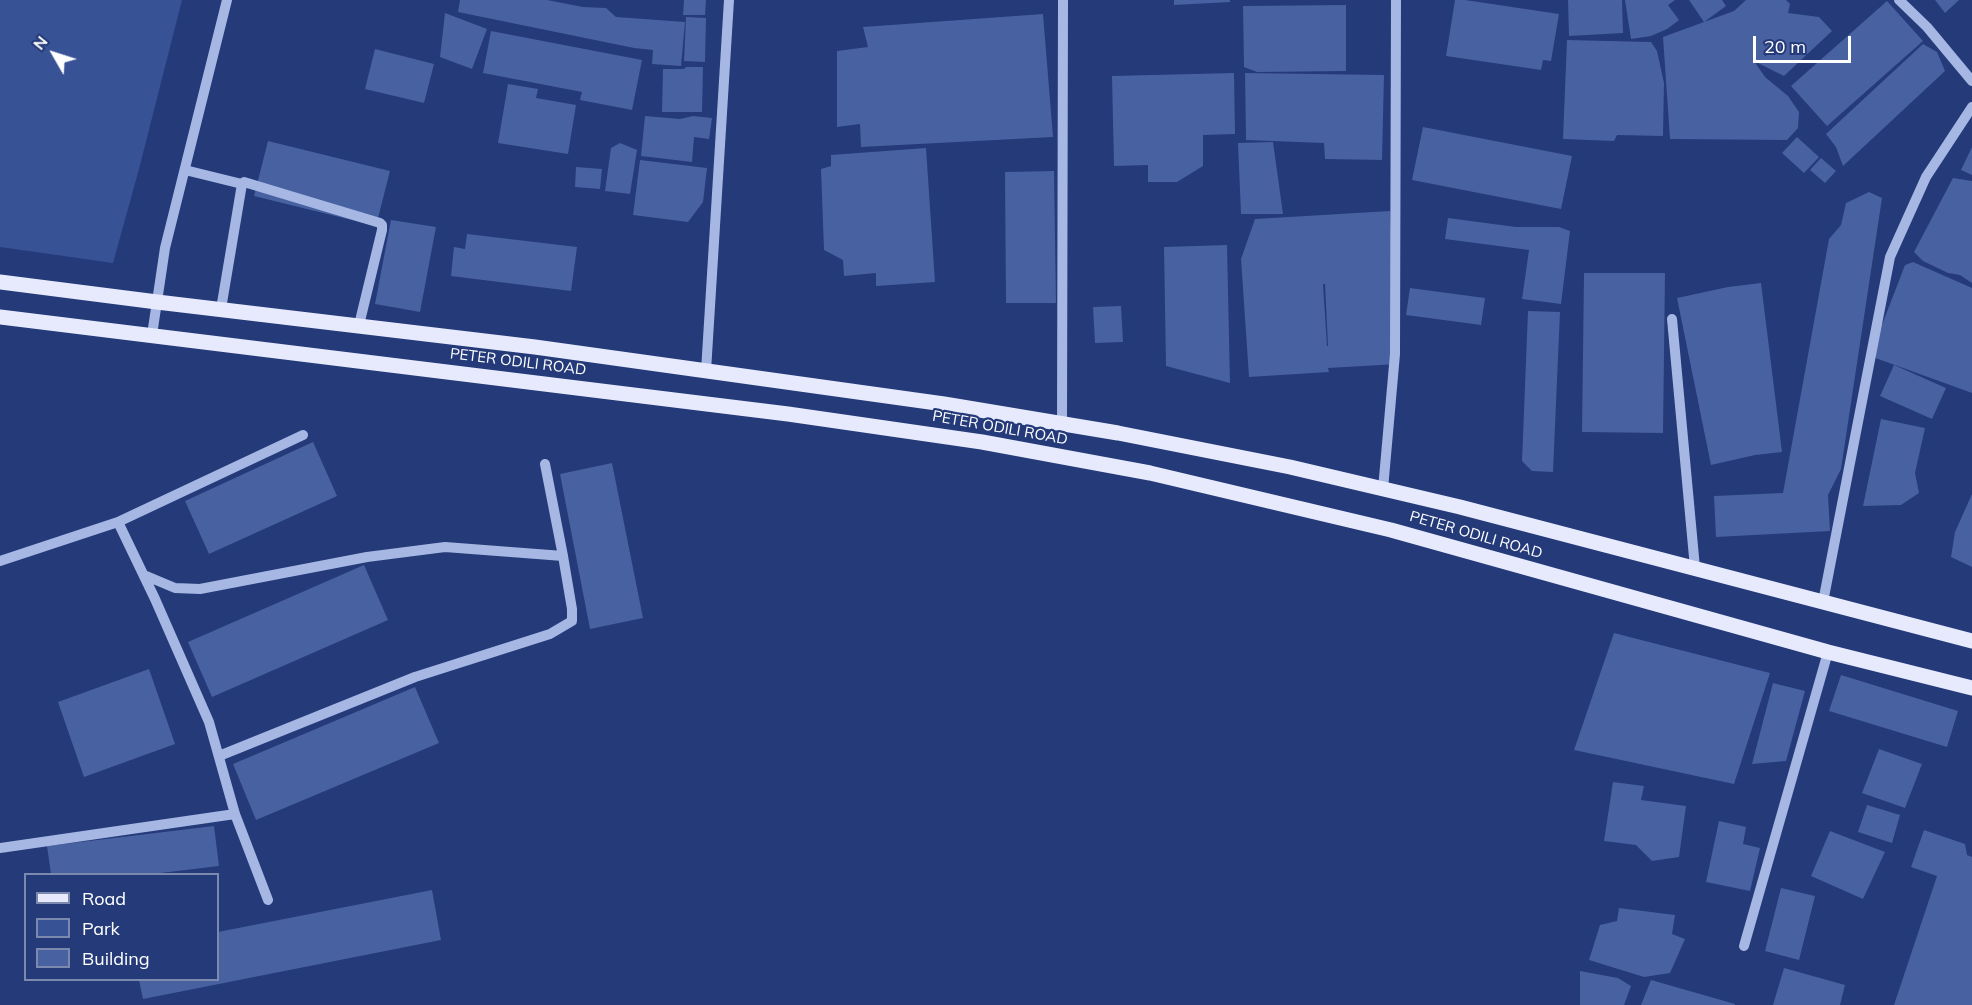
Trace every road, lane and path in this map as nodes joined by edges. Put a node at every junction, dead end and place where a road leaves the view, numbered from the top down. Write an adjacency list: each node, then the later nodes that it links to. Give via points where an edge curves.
1 (227, 0): 8 (street)
2 (729, 0): 17 (street)
3 (1063, 0): 18 (street)
4 (1396, 0): 21 (street, via 1395,354)
5 (1899, 0): 6 (street)
6 (1972, 81)
7 (1972, 107): 27 (street, via 1926,177 1890,257)
8 (185, 170): 9 (street); 11 (street, via 165,248)
9 (242, 184): 12 (street); 15 (street, via 382,225)
10 (0, 282): 11 (main road, PETER ODILI ROAD)
11 (157, 302): 12 (main road, PETER ODILI ROAD); 16 (street)
12 (221, 309): 15 (main road, PETER ODILI ROAD)
13 (0, 317): 16 (main road, PETER ODILI ROAD)
14 (1672, 319): 25 (street)
15 (359, 325): 17 (main road, PETER ODILI ROAD)
16 (152, 335): 29 (main road, PETER ODILI ROAD, via 800,416 982,442 1150,473 1391,530)
17 (706, 371): 18 (main road, PETER ODILI ROAD)
18 (1062, 423): 21 (main road, PETER ODILI ROAD)
19 (303, 435): 22 (street)
20 (545, 464): 23 (street)
21 (1383, 489): 25 (main road, PETER ODILI ROAD)
22 (118, 522): 24 (street); 26 (street)
23 (563, 556): 26 (street, via 445,547 367,557 200,589 175,588); 31 (street, via 572,621 561,629 415,677)
24 (0, 561)
25 (1695, 568): 27 (main road, PETER ODILI ROAD)
26 (144, 575): 31 (street, via 209,722)
27 (1823, 602): 28 (main road, PETER ODILI ROAD)
28 (1972, 641)
29 (1827, 652): 30 (main road, PETER ODILI ROAD); 35 (street)
30 (1972, 688)
31 (219, 756): 32 (street)
32 (235, 814): 33 (street); 34 (street)
33 (0, 848)
34 (268, 900)
35 (1744, 946)

